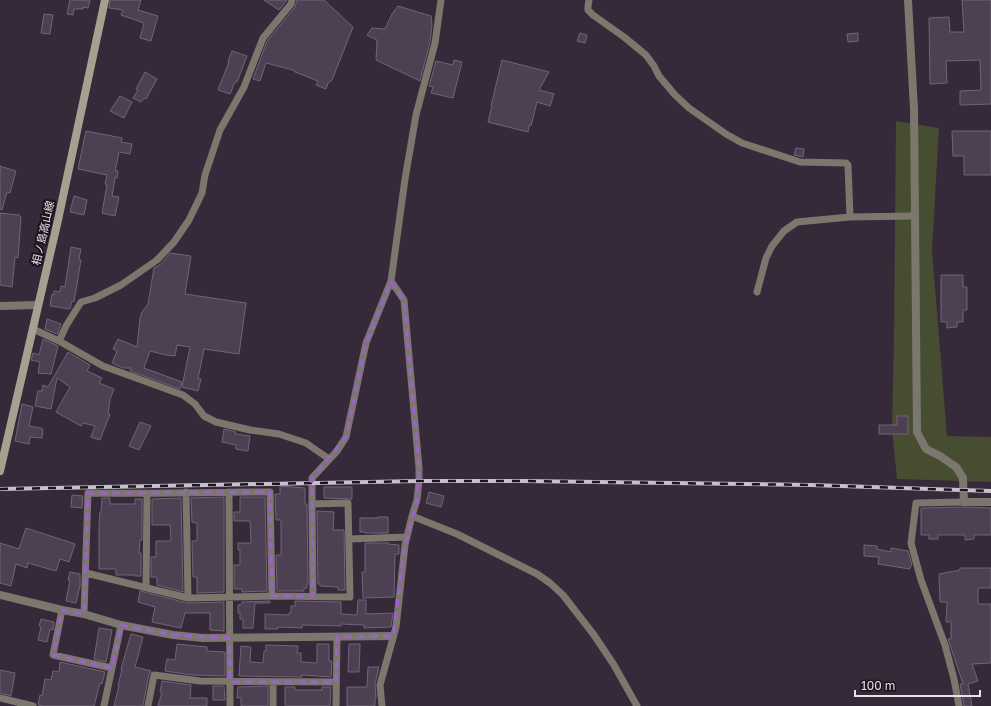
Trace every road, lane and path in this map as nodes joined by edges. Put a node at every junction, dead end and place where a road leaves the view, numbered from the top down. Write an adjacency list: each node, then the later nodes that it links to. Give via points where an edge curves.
1 (106, 0): 10 (main road, 相ノ島高山線)
2 (292, 0): 13 (street, via 263,38 244,87 220,130 205,175 202,193 189,220 174,242 156,260 121,285 81,302)
3 (441, 0): 8 (street, via 435,43 416,115)
4 (589, 0): 7 (street, via 588,10 593,15 646,55 675,95 726,134 742,143 800,162 846,163)
5 (908, 0): 6 (street, via 914,110)
6 (914, 216): 7 (street); 20 (street, via 917,432 926,449 956,467 963,478)
7 (850, 217): 9 (street, via 797,222 784,231 766,258)
8 (391, 281): 15 (street, via 366,343 346,437); 23 (street, via 404,300 419,468 417,500)
9 (757, 292)
10 (38, 305): 11 (street); 12 (main road, 相ノ島高山線)
11 (0, 306)
12 (33, 329): 13 (street); 14 (main road, 相ノ島高山線)
13 (59, 341): 15 (street, via 103,366 183,395 195,404 204,416 216,422 306,442)
14 (2, 457): 16 (main road, 相ノ島高山線)
15 (329, 459): 22 (street, via 312,478)
16 (0, 471)
17 (186, 492): 18 (street); 19 (street); 32 (street)
18 (229, 492): 29 (street, via 270,492); 31 (street)
19 (147, 494): 26 (street, via 88,493); 27 (street)
20 (964, 502): 21 (street); 52 (street, via 916,503 911,544 921,580 945,645)
21 (991, 502)
22 (312, 504): 25 (street, via 348,503); 30 (street)
23 (412, 516): 24 (street); 51 (street, via 457,534 550,583 563,595 594,635)
24 (407, 537): 25 (street); 36 (street)
25 (349, 539): 30 (street, via 350,597)
26 (86, 573): 27 (street); 34 (street)
27 (146, 588): 32 (street)
28 (0, 595): 33 (street)
29 (272, 596): 30 (street); 31 (street)
30 (313, 596)
31 (229, 597): 32 (street); 38 (street)
32 (188, 598)
33 (62, 610): 34 (street); 39 (street, via 53,655)
34 (84, 614): 35 (street)
35 (121, 625): 38 (street, via 173,636); 39 (street)
36 (393, 636): 37 (street); 50 (street, via 380,685)
37 (337, 637): 38 (street); 42 (street)
38 (229, 638): 40 (street)
39 (112, 668): 45 (street)
40 (230, 682): 41 (street); 46 (street, via 154,675); 47 (street)
41 (273, 682): 42 (street); 48 (street)
42 (336, 682): 49 (street)
43 (0, 698): 44 (street)
44 (33, 706)
45 (104, 706)
46 (148, 706)
47 (230, 706)
48 (273, 706)
49 (336, 706)
50 (382, 706)
51 (637, 706)
52 (959, 706)

